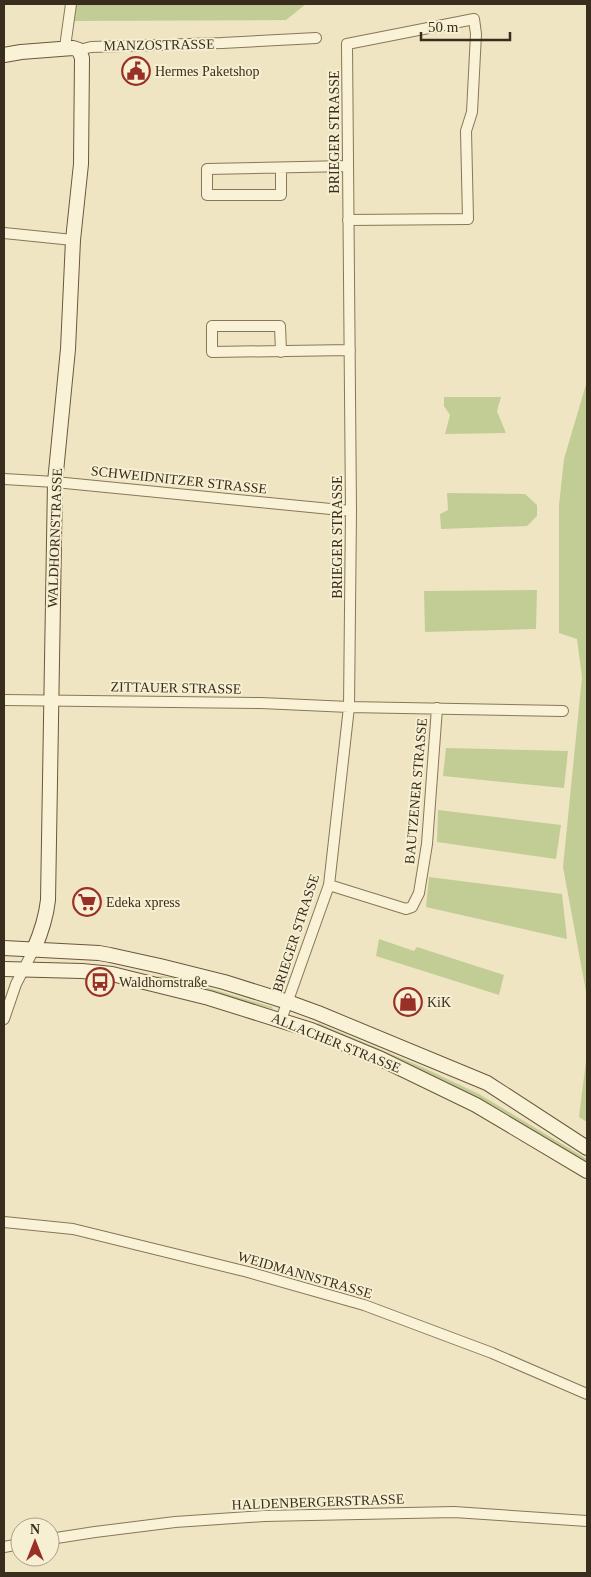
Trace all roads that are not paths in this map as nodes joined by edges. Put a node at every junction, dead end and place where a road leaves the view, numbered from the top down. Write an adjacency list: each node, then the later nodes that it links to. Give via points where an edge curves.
1 (71, 4): 3 (street, WALDHORNSTRASSE, via 66,34)
2 (316, 38): 3 (street, MANZOSTRASSE)
3 (72, 49): 4 (main road, MANZOSTRASSE); 9 (main road, WALDHORNSTRASSE, via 82,58 81,164)
4 (4, 55)
5 (348, 166): 6 (street); 7 (street, BRIEGER STRASSE); 7 (street, BRIEGER STRASSE, via 347,44 474,20 472,112 466,131 468,219)
6 (281, 168): 6 (street, via 207,169 207,195 281,195)
7 (348, 220): 10 (street, BRIEGER STRASSE)
8 (4, 233): 9 (street)
9 (73, 240): 13 (main road, WALDHORNSTRASSE, via 68,349)
10 (350, 350): 11 (street); 14 (street, BRIEGER STRASSE)
11 (281, 352): 11 (street, via 212,352 212,326 280,326)
12 (4, 479): 13 (street, SCHWEIDNITZER STRASSE)
13 (55, 482): 14 (street, SCHWEIDNITZER STRASSE); 16 (main road, WALDHORNSTRASSE)
14 (351, 511): 17 (street, BRIEGER STRASSE)
15 (4, 700): 16 (street, ZITTAUER STRASSE)
16 (51, 701): 17 (street, ZITTAUER STRASSE); 22 (main road, WALDHORNSTRASSE, via 48,900 42,931)
17 (349, 707): 18 (street, BAUTZENER STRASSE); 20 (street, BRIEGER STRASSE)
18 (437, 708): 19 (street, BAUTZENER STRASSE); 20 (street, BAUTZENER STRASSE, via 427,844 418,893 412,907 406,909)
19 (563, 711)
20 (329, 885): 25 (street, BRIEGER STRASSE)
21 (4, 948): 22 (main road, ALLACHER STRASSE)
22 (34, 949): 24 (street, WALDHORNSTRASSE); 25 (main road, ALLACHER STRASSE, via 110,955 190,973)
23 (4, 970): 24 (main road, ALLACHER STRASSE)
24 (22, 970): 26 (street, WALDHORNSTRASSE); 27 (main road, ALLACHER STRASSE, via 112,974)
25 (288, 1002): 27 (street, BRIEGER STRASSE); 28 (main road, ALLACHER STRASSE, via 487,1083)
26 (4, 1019)
27 (281, 1020): 29 (main road, ALLACHER STRASSE, via 381,1059 476,1105)
28 (587, 1148)
29 (587, 1171)
30 (4, 1222): 31 (street, WEIDMANNSTRASSE, via 73,1229 249,1272 364,1305 492,1353)
31 (587, 1394)
32 (587, 1521): 33 (street, HALDENBERGERSTRASSE, via 454,1512 264,1516 175,1522)
33 (60, 1538)

